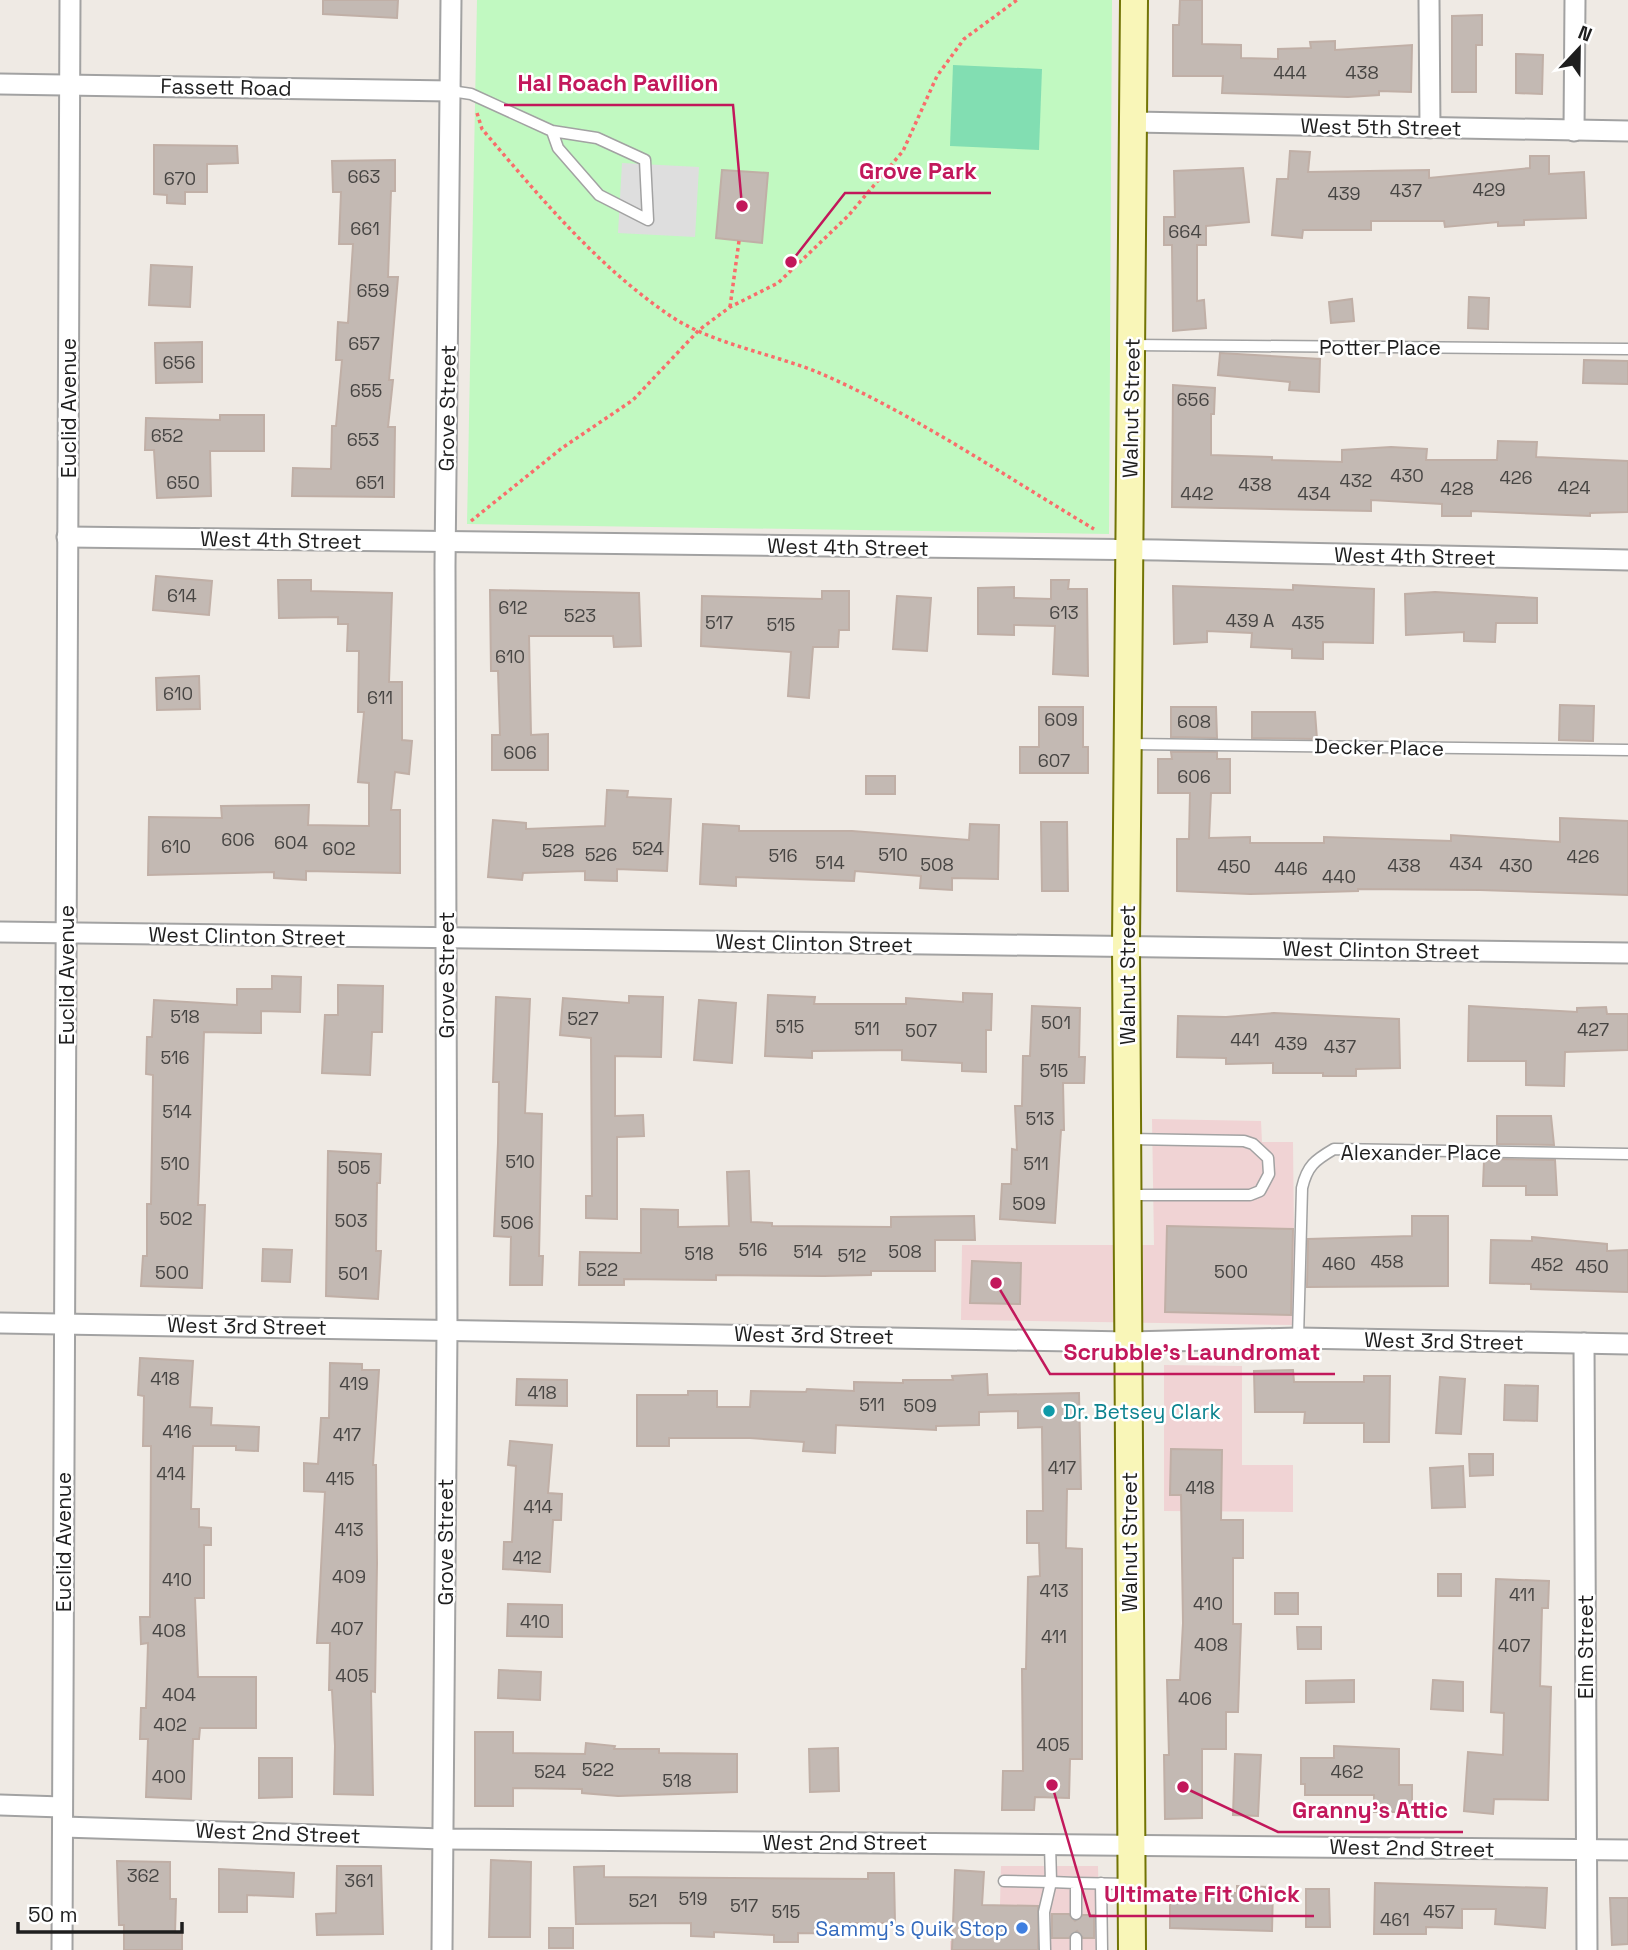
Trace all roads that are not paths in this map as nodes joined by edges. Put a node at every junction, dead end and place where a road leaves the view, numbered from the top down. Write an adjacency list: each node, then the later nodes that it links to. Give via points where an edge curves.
1 (70, 0): 7 (street, Euclid Avenue)
2 (451, 0): 8 (street, Grove Street)
3 (1134, 0): 9 (street, Walnut Street)
4 (1429, 0): 10 (street)
5 (1575, 0): 12 (street)
6 (0, 84): 7 (street, Fassett Road)
7 (69, 85): 8 (street, Fassett Road); 16 (street, Euclid Avenue)
8 (451, 91): 11 (lane, via 471,94); 17 (street, Grove Street)
9 (1133, 122): 10 (street, West 5th Street); 14 (street, Walnut Street)
10 (1430, 128): 12 (street, West 5th Street)
11 (552, 131): 11 (lane, via 597,138 645,160 648,220 599,195 558,148)
12 (1574, 131): 13 (street, West 5th Street)
13 (1628, 131)
14 (1132, 345): 15 (lane, Potter Place); 18 (street, Walnut Street)
15 (1628, 349)
16 (68, 537): 17 (street, West 4th Street); 23 (street, Euclid Avenue)
17 (446, 542): 18 (street, West 4th Street); 24 (street, Grove Street)
18 (1129, 550): 19 (street, West 4th Street); 20 (street, Walnut Street)
19 (1628, 560)
20 (1129, 744): 21 (lane, Decker Place); 25 (street, Walnut Street)
21 (1628, 750)
22 (0, 932): 23 (street, West Clinton Street)
23 (66, 933): 24 (street, West Clinton Street); 31 (street, Euclid Avenue)
24 (446, 939): 25 (street, West Clinton Street); 32 (street, Grove Street)
25 (1126, 945): 26 (street, West Clinton Street); 27 (street, Walnut Street)
26 (1628, 953)
27 (1128, 1139): 29 (street, Walnut Street); 29 (lane, via 1244,1141 1262,1150 1268,1158 1269,1174 1260,1191 1250,1195)
28 (1628, 1154): 33 (lane, Alexander Place, via 1334,1149 1306,1171 1302,1188)
29 (1128, 1195): 34 (street, Walnut Street)
30 (0, 1323): 31 (street, West 3rd Street)
31 (63, 1324): 32 (street, West 3rd Street); 38 (street, Euclid Avenue)
32 (447, 1329): 34 (street, West 3rd Street); 39 (street, Grove Street)
33 (1298, 1339): 34 (street, West 3rd Street); 35 (street, West 3rd Street)
34 (1129, 1342): 41 (street, Walnut Street)
35 (1584, 1343): 36 (street, West 3rd Street); 42 (street, Elm Street)
36 (1628, 1344)
37 (0, 1805): 38 (street, West 2nd Street)
38 (62, 1817): 39 (street, West 2nd Street); 51 (street, Euclid Avenue)
39 (443, 1839): 40 (street, West 2nd Street); 52 (street, Grove Street)
40 (1050, 1843): 41 (street, West 2nd Street); 45 (lane)
41 (1130, 1844): 42 (street, West 2nd Street); 48 (street, Walnut Street)
42 (1586, 1850): 43 (street, West 2nd Street); 57 (street, Elm Street)
43 (1628, 1850)
44 (1004, 1881): 45 (lane)
45 (1051, 1882): 46 (lane); 53 (lane, via 1044,1912)
46 (1076, 1883): 47 (lane); 49 (lane)
47 (1101, 1883): 48 (lane); 55 (lane)
48 (1130, 1884): 56 (street, Walnut Street)
49 (1076, 1914)
50 (1076, 1938): 54 (lane)
51 (62, 1950)
52 (442, 1950)
53 (1045, 1950)
54 (1076, 1950)
55 (1102, 1950)
56 (1132, 1950)
57 (1587, 1950)

